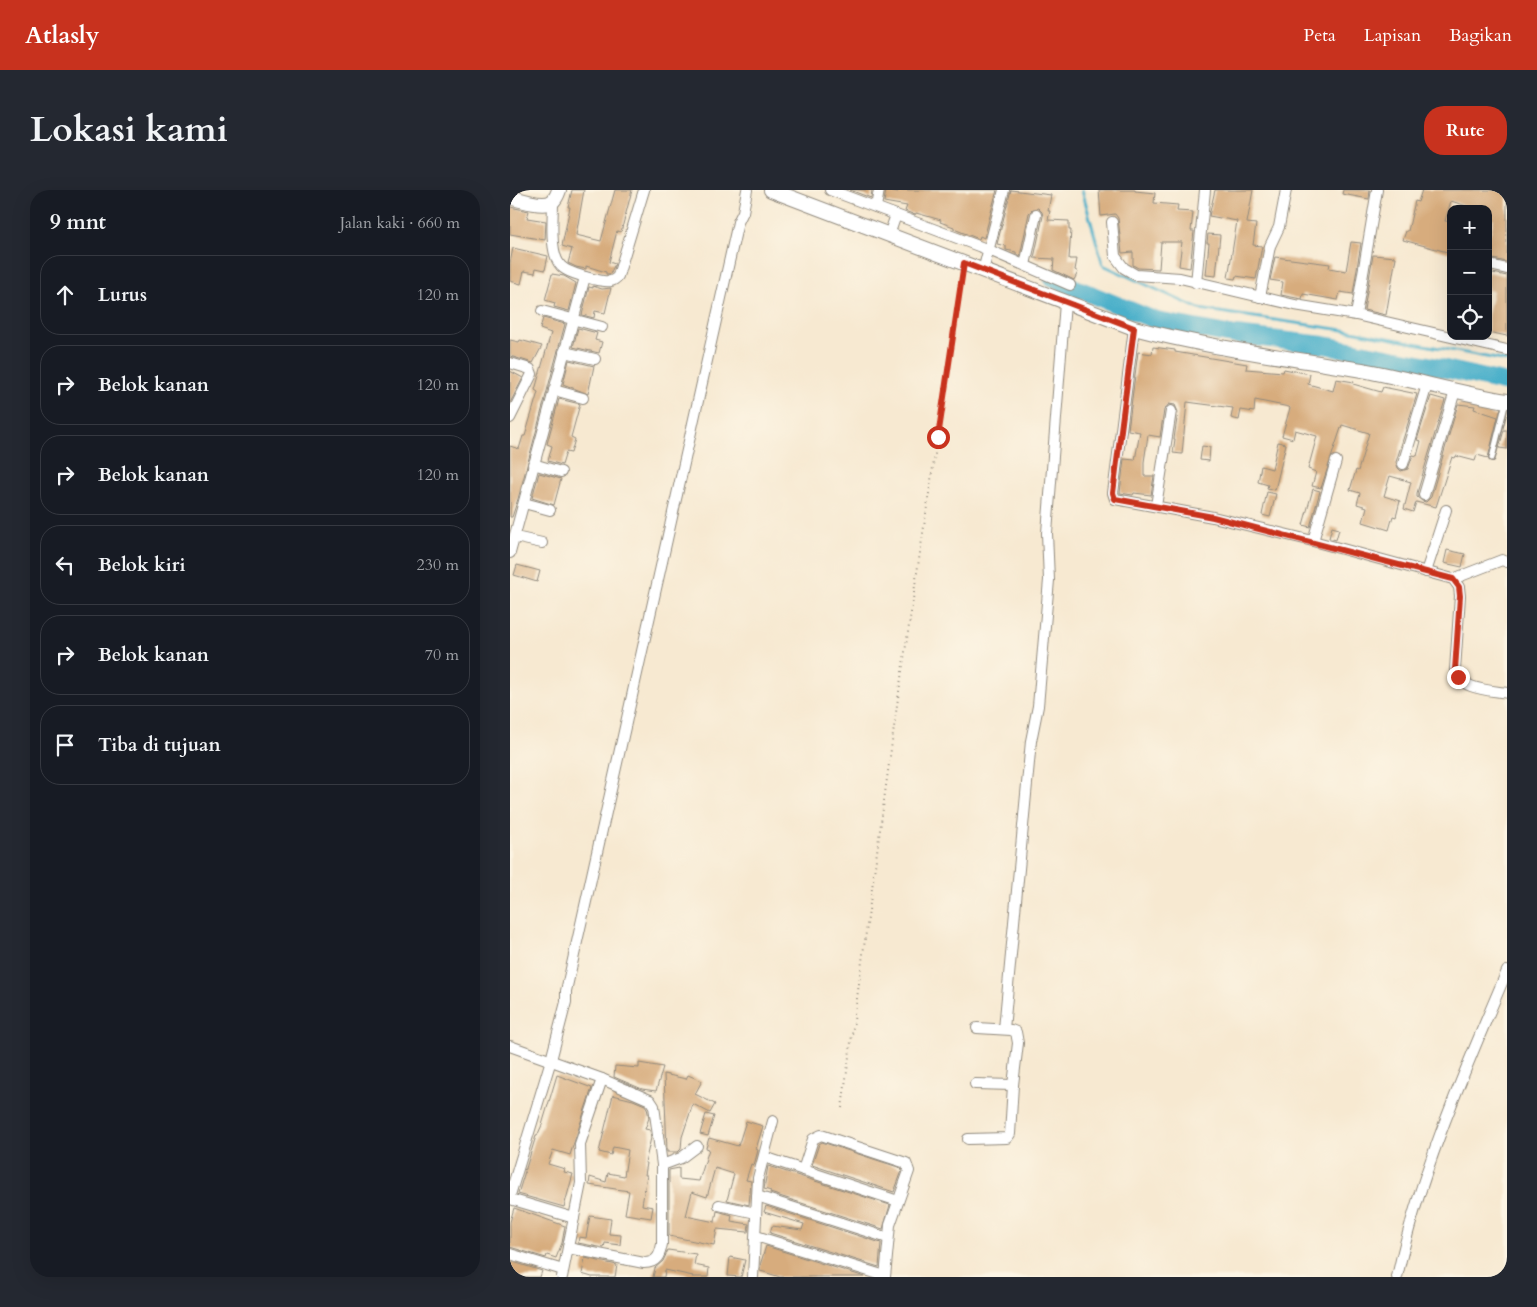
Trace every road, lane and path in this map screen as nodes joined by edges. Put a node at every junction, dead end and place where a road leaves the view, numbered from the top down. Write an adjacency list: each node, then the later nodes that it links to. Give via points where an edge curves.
1 (644, 190): 23 (street, via 616,280 608,282)
2 (747, 190): 66 (street)
3 (771, 190): 16 (main road)
4 (830, 190): 12 (street)
5 (879, 190): 12 (street)
6 (1004, 190): 17 (street)
7 (1205, 190): 24 (street)
8 (1286, 190): 26 (street)
9 (1377, 190): 29 (street)
10 (556, 196): 11 (main road, via 536,203); 23 (street, via 553,245 558,261 566,269)
11 (510, 197)
12 (876, 207): 14 (street)
13 (1036, 215): 19 (street)
14 (895, 216): 16 (street); 17 (street)
15 (1112, 222): 24 (street, via 1115,256 1124,268 1142,276 1172,277)
16 (890, 232): 18 (main road)
17 (988, 252): 19 (street); 21 (street)
18 (964, 263): 21 (main road); 70 (path, via 898,698)
19 (1025, 265): 25 (street)
20 (1492, 265): 22 (street)
21 (984, 267): 27 (main road)
22 (1507, 269)
23 (585, 277): 30 (street)
24 (1196, 283): 26 (street)
25 (1070, 285)
26 (1260, 297): 29 (street)
27 (1065, 303): 32 (main road); 64 (street, via 1047,533 1050,580)
28 (542, 311): 30 (street)
29 (1356, 315): 33 (street)
30 (573, 319): 31 (street); 34 (street)
31 (602, 327)
32 (1134, 328): 37 (main road); 51 (street, via 1113,493 1120,501)
33 (1507, 350)
34 (564, 352): 35 (street); 38 (street)
35 (595, 359)
36 (510, 363): 43 (street, via 527,367 532,374)
37 (1427, 385): 39 (main road); 47 (street)
38 (554, 390): 40 (street); 46 (street)
39 (1455, 391): 41 (main road); 49 (street)
40 (583, 398)
41 (1506, 401): 44 (lane)
42 (1171, 411): 51 (street)
43 (510, 418)
44 (1492, 458)
45 (1336, 461): 55 (street)
46 (533, 464): 48 (street); 50 (street)
47 (1403, 464)
48 (561, 472)
49 (1424, 496)
50 (524, 503): 52 (street); 54 (street)
51 (1156, 506): 55 (street)
52 (550, 510)
53 (1446, 510): 59 (street)
54 (515, 538): 56 (street); 57 (street)
55 (1314, 542): 59 (street)
56 (542, 543)
57 (510, 554)
58 (1507, 562): 60 (street, via 1502,560)
59 (1426, 572): 60 (street)
60 (1453, 579): 61 (street, via 1459,587 1460,596 1455,670 1458,677 1473,686)
61 (1507, 693)
62 (1507, 972): 91 (street, via 1460,1083 1410,1226)
63 (977, 1028): 64 (street)
64 (1004, 1029): 69 (street, via 1016,1032 1018,1037)
65 (510, 1046): 66 (street)
66 (551, 1060): 67 (street); 77 (street)
67 (602, 1079): 75 (street, via 650,1100 654,1106); 83 (street, via 580,1144 582,1174)
68 (975, 1084): 69 (street)
69 (1013, 1085): 72 (street, via 1011,1129 1007,1138)
70 (842, 1108)
71 (773, 1121): 74 (street)
72 (968, 1139)
73 (697, 1146): 75 (street, via 681,1158)
74 (764, 1157): 76 (street); 78 (street)
75 (662, 1165): 86 (street, via 662,1244 654,1262 644,1263)
76 (803, 1170): 80 (street); 80 (street, via 813,1139 821,1135 906,1163 909,1171)
77 (510, 1195)
78 (757, 1196): 82 (street); 85 (street)
79 (510, 1199): 83 (street)
80 (898, 1201): 85 (street)
81 (719, 1205): 82 (street)
82 (756, 1213): 84 (street)
83 (574, 1218): 86 (street)
84 (756, 1236): 89 (street); 90 (street)
85 (888, 1238): 90 (street)
86 (568, 1248): 88 (street)
87 (510, 1254): 88 (street)
88 (563, 1274)
89 (753, 1277)
90 (885, 1277)
91 (1397, 1277)

